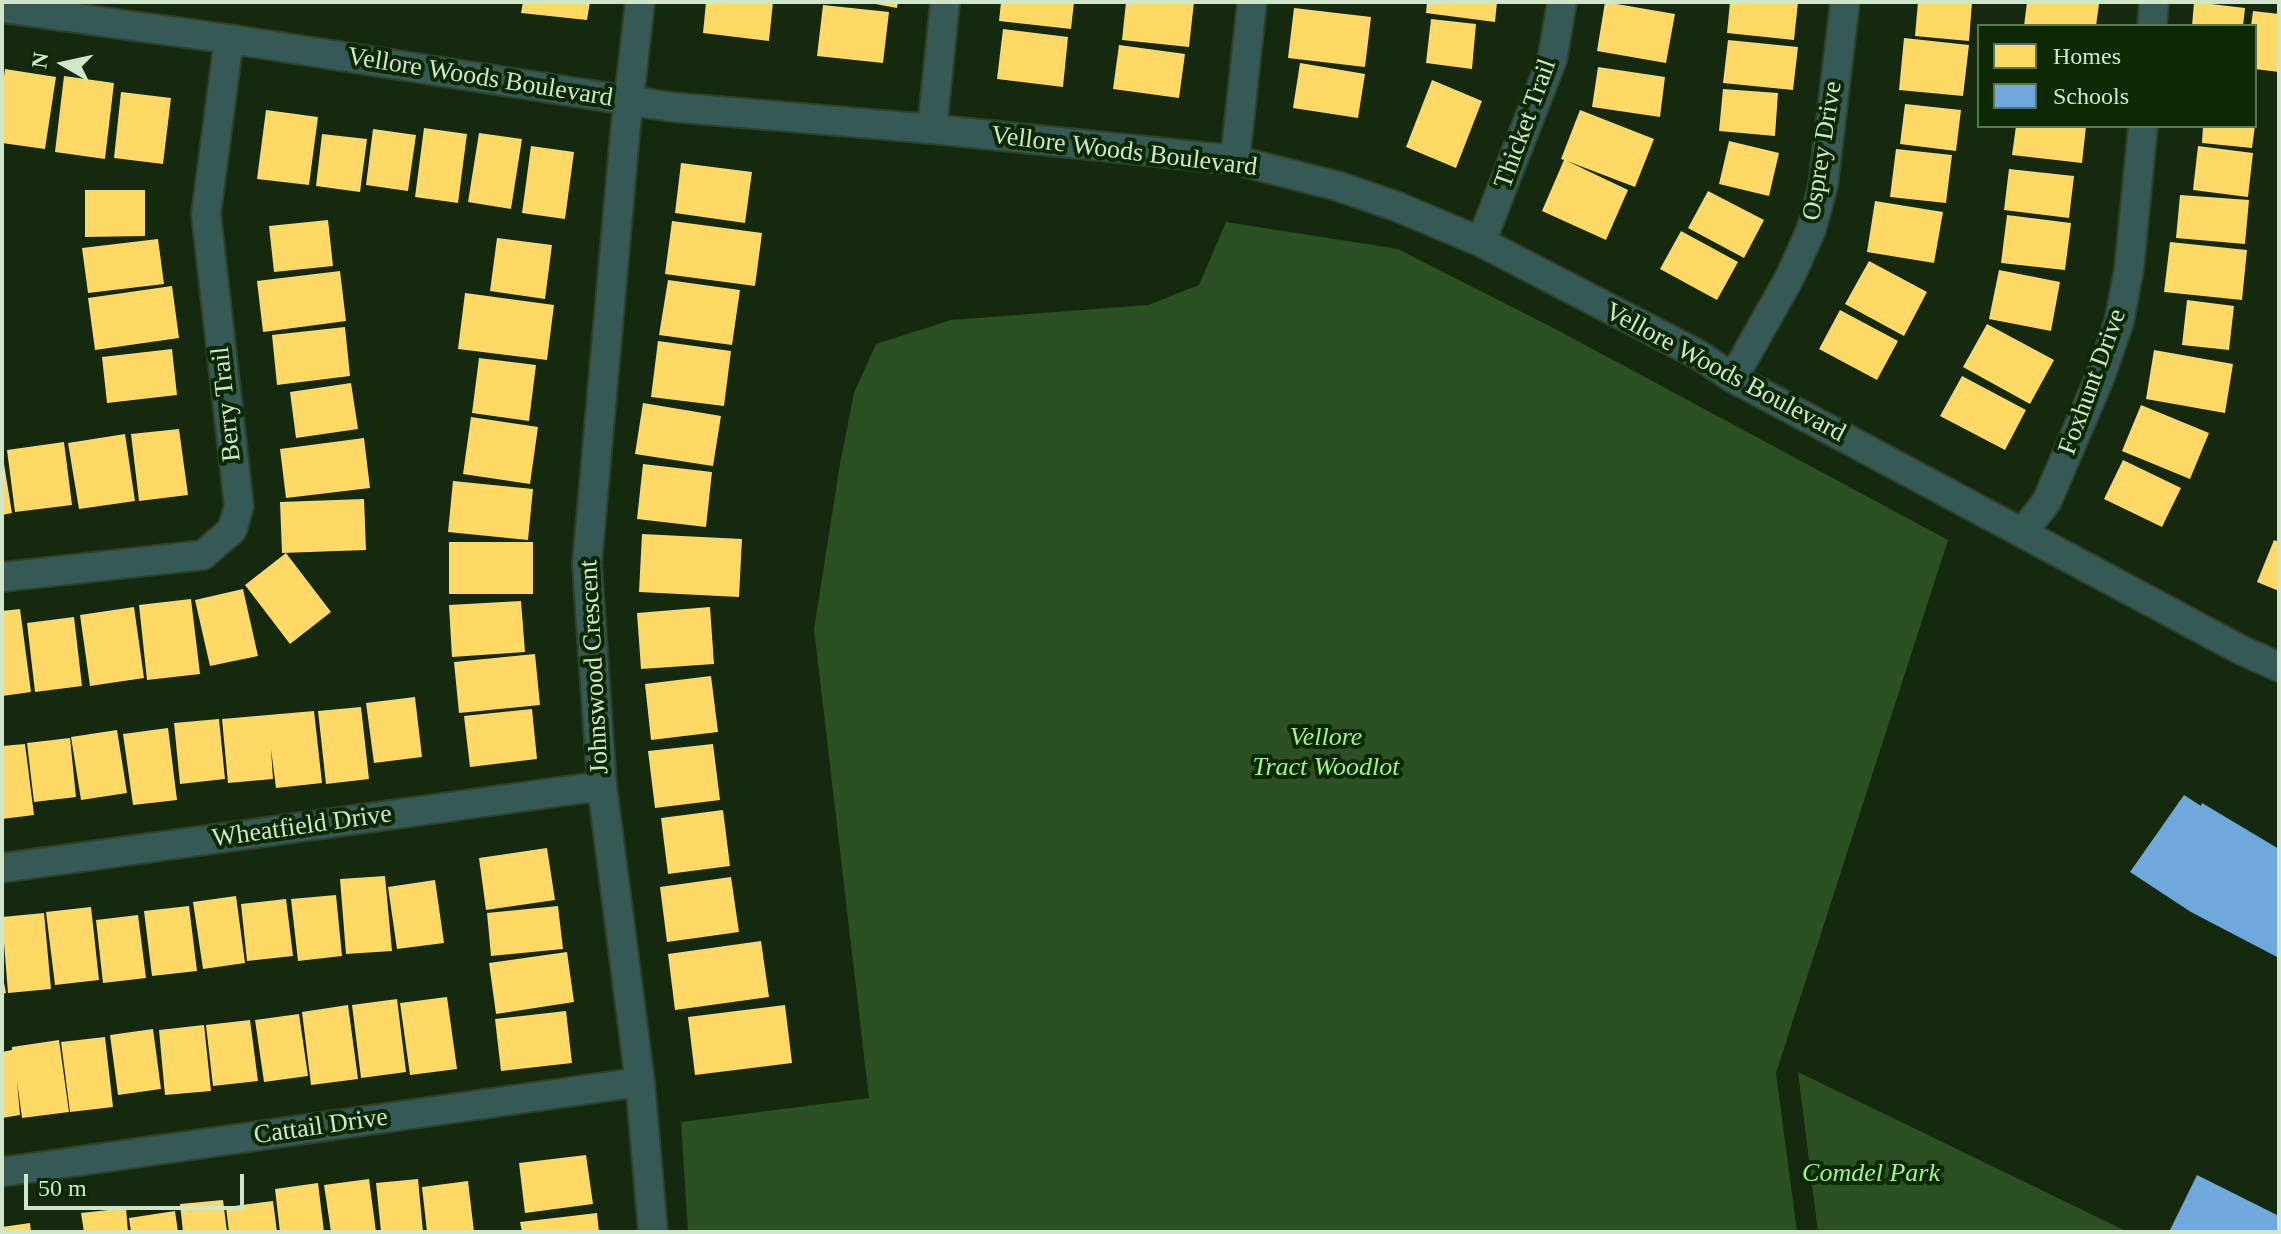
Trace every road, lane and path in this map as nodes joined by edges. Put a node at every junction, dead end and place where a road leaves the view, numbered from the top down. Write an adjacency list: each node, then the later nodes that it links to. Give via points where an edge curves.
1 (640, 2): 10 (street, Johnswood Crescent)
2 (945, 2): 12 (street)
3 (1252, 2): 13 (street)
4 (1562, 2): 14 (street, Thicket Trail, via 1552,60)
5 (1845, 2): 15 (street, Osprey Drive, via 1823,186 1811,230)
6 (2154, 2): 8 (street)
7 (2, 8): 9 (street, Vellore Woods Boulevard)
8 (2152, 24)
9 (229, 39): 10 (street, Vellore Woods Boulevard); 17 (street, Berry Trail, via 206,214 239,506 232,530 203,555)
10 (628, 101): 12 (street, Vellore Woods Boulevard); 19 (street, Johnswood Crescent, via 587,564)
11 (2143, 128): 16 (street, Foxhunt Drive, via 2119,322 2047,501)
12 (932, 129): 13 (street, Vellore Woods Boulevard)
13 (1235, 160): 14 (street, Vellore Woods Boulevard, via 1337,186)
14 (1481, 242): 15 (street, Vellore Woods Boulevard, via 1699,355)
15 (1733, 378): 16 (street, Vellore Woods Boulevard)
16 (2023, 532): 18 (street, Vellore Woods Boulevard)
17 (2, 577)
18 (2279, 667)
19 (602, 786): 20 (street, Wheatfield Drive); 21 (street, Johnswood Crescent)
20 (2, 868)
21 (640, 1082): 22 (street, Cattail Drive); 23 (street, Johnswood Crescent)
22 (2, 1172)
23 (653, 1232)

